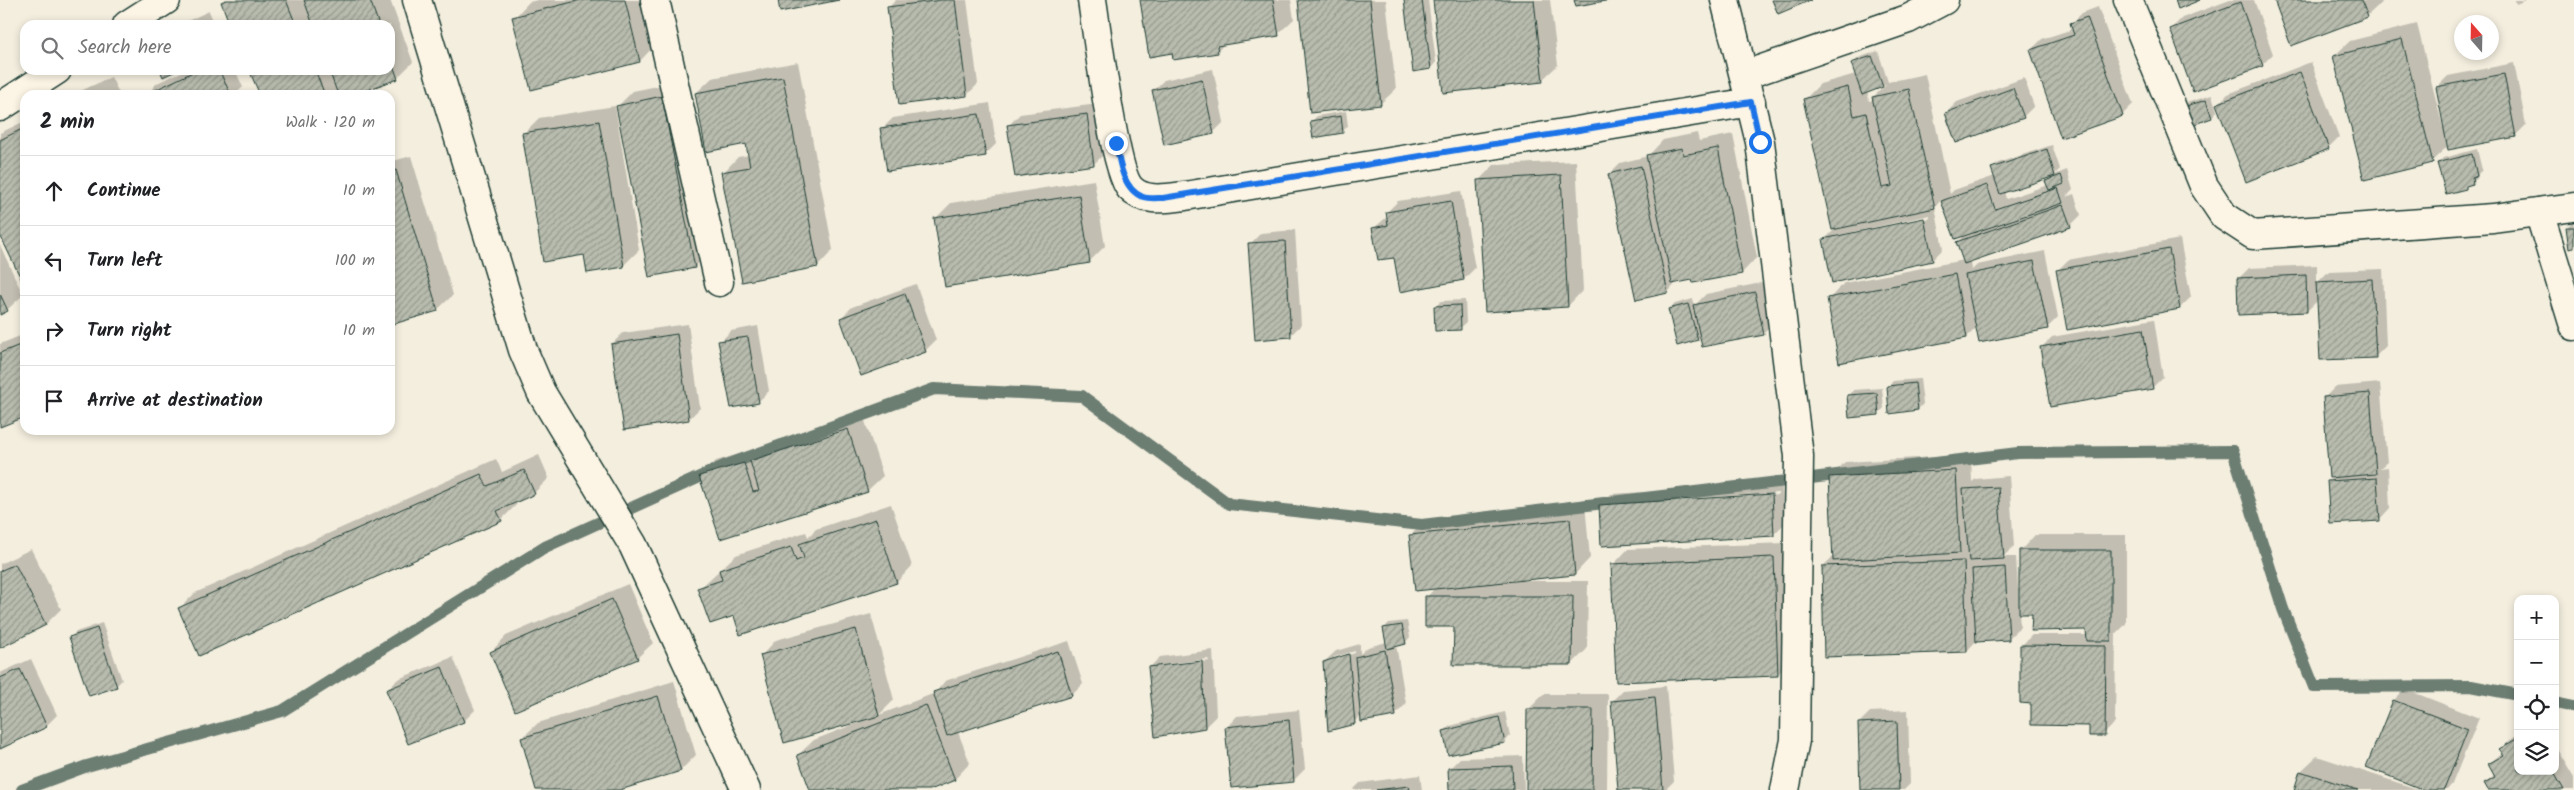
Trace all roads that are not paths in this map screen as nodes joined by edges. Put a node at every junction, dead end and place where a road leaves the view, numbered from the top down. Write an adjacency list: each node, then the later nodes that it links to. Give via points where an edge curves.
1 (417, 0): 19 (street, via 523,350 541,392 633,545)
2 (655, 0): 17 (street)
3 (1092, 0): 13 (street, via 1118,157 1130,187 1143,197 1185,196)
4 (1726, 0): 10 (street)
5 (1944, 0): 10 (street, via 1908,19)
6 (2128, 0): 16 (street, via 2204,186 2224,216 2253,235)
7 (155, 3): 8 (street)
8 (133, 20)
9 (50, 75): 11 (street)
10 (1745, 75): 13 (street)
11 (27, 90)
12 (20, 94): 14 (street)
13 (1751, 102): 20 (street, via 1760,142 1799,456 1794,740)
14 (0, 107)
15 (2574, 207): 16 (street)
16 (2539, 212): 18 (street)
17 (718, 282)
18 (2574, 326)
19 (746, 790)
20 (1784, 790)

